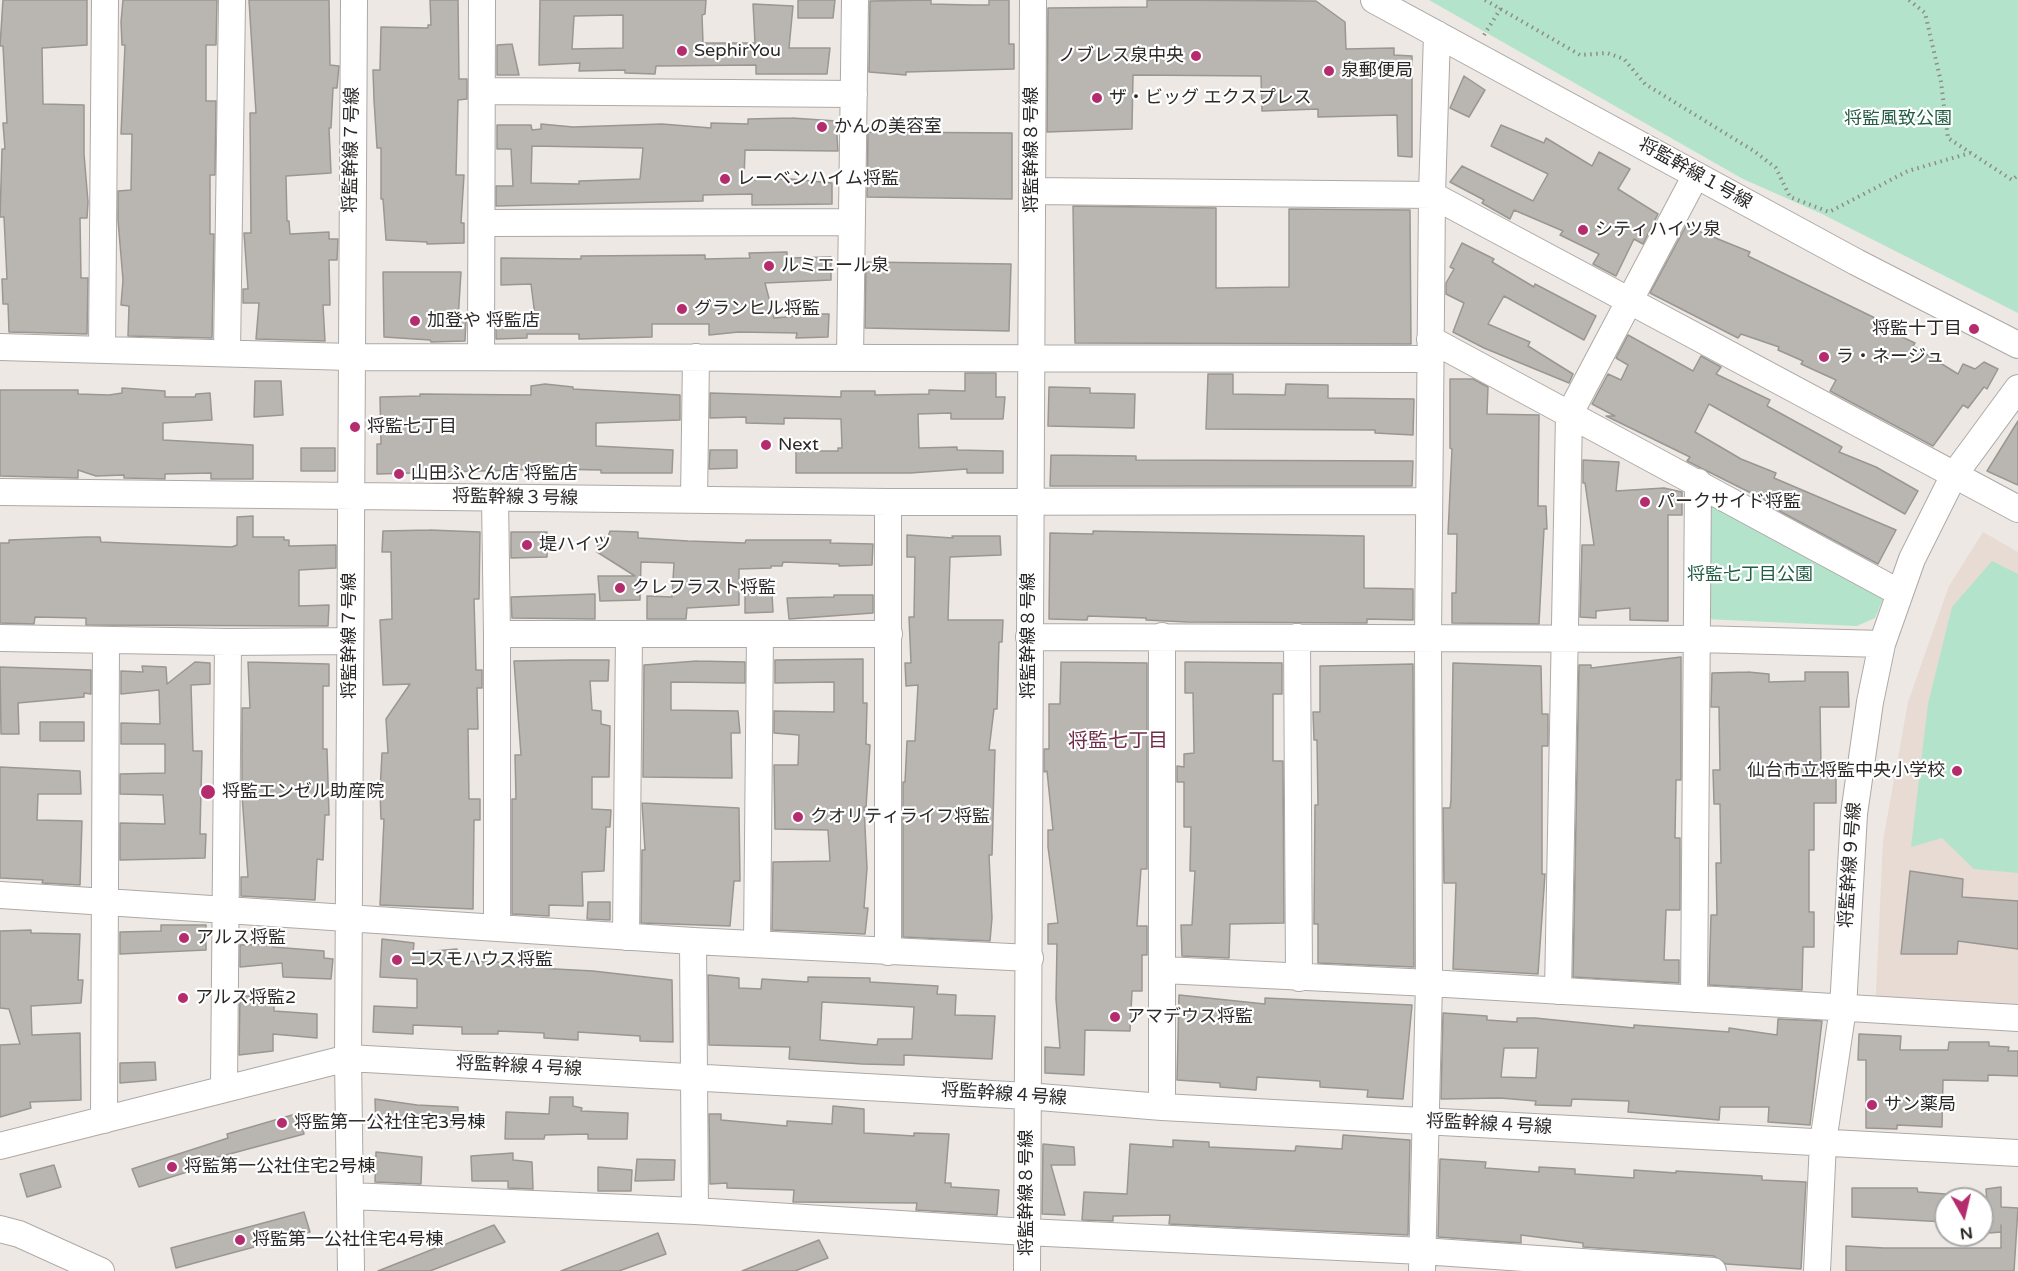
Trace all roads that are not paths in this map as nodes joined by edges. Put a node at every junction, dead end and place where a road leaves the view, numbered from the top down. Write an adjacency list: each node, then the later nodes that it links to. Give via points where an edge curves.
1 (105, 0): 20 (street)
2 (232, 0): 21 (street)
3 (354, 0): 23 (street, 将監幹線７号線)
4 (482, 0): 9 (street)
5 (855, 0): 10 (street)
6 (1033, 0): 12 (street, 将監幹線８号線)
7 (1374, 0): 8 (street, 将監幹線１号線)
8 (1437, 34): 11 (street, 将監幹線１号線); 13 (street)
9 (483, 91): 10 (street); 15 (street)
10 (854, 94): 14 (street)
11 (1696, 175): 16 (street); 17 (street, 将監幹線１号線)
12 (1032, 191): 13 (street); 26 (street, 将監幹線８号線)
13 (1432, 195): 16 (street); 19 (street)
14 (852, 222): 15 (street); 25 (street)
15 (483, 223): 22 (street)
16 (1629, 301): 28 (street); 29 (street)
17 (2018, 345)
18 (0, 347): 20 (street)
19 (1430, 349): 26 (street); 28 (street); 36 (street)
20 (102, 350): 21 (street)
21 (227, 353): 23 (street)
22 (481, 356): 23 (street); 24 (street)
23 (350, 357): 32 (street, 将監幹線７号線)
24 (696, 357): 25 (street); 34 (street)
25 (850, 357): 26 (street)
26 (1032, 358): 35 (street, 将監幹線８号線)
27 (2018, 388): 29 (street, 将監幹線９号線)
28 (1569, 415): 30 (street); 51 (street)
29 (1954, 475): 38 (street); 39 (street, 将監幹線９号線, via 1912,559)
30 (1698, 482): 39 (street); 49 (street)
31 (0, 492): 32 (street, 将監幹線３号線)
32 (351, 498): 33 (street, 将監幹線３号線); 52 (street, 将監幹線７号線)
33 (495, 498): 34 (street, 将監幹線３号線); 40 (street)
34 (694, 500): 37 (street, 将監幹線３号線)
35 (1029, 501): 36 (street, 将監幹線３号線); 37 (street, 将監幹線３号線); 45 (street, 将監幹線８号線)
36 (1429, 501): 48 (street)
37 (888, 502): 43 (street)
38 (2018, 509)
39 (1900, 593): 54 (street, 将監幹線９号線)
40 (497, 634): 41 (street); 59 (street)
41 (629, 634): 42 (street); 60 (street)
42 (760, 634): 43 (street); 62 (street)
43 (889, 634): 63 (street)
44 (1162, 636): 45 (street); 46 (street); 65 (street)
45 (1029, 637): 64 (street, 将監幹線８号線)
46 (1297, 637): 48 (street); 66 (street)
47 (0, 638): 50 (street)
48 (1428, 639): 51 (street); 67 (street)
49 (1698, 639): 51 (street); 54 (street); 69 (street)
50 (106, 640): 53 (street); 56 (street)
51 (1564, 640): 68 (street)
52 (350, 641): 53 (street); 58 (street, 将監幹線７号線)
53 (228, 642): 57 (street)
54 (1882, 644): 70 (street, 将監幹線９号線, via 1854,814)
55 (0, 895): 56 (street)
56 (105, 903): 57 (street); 77 (street)
57 (225, 912): 58 (street); 74 (street)
58 (350, 920): 59 (street); 72 (street, 将監幹線７号線)
59 (496, 928): 60 (street)
60 (627, 937): 61 (street)
61 (693, 941): 62 (street); 73 (street)
62 (757, 943): 63 (street)
63 (888, 952): 64 (street)
64 (1030, 958): 75 (street, 将監幹線８号線)
65 (1164, 970): 66 (street); 76 (street)
66 (1299, 978): 67 (street)
67 (1430, 983): 68 (street); 78 (street)
68 (1558, 991): 69 (street)
69 (1694, 999): 70 (street)
70 (1843, 1008): 71 (street); 79 (street, 将監幹線９号線)
71 (2018, 1018)
72 (348, 1058): 73 (street, 将監幹線４号線); 74 (street, 将監幹線４号線); 82 (street, 将監幹線７号線)
73 (696, 1076): 75 (street, 将監幹線４号線); 83 (street)
74 (224, 1087): 77 (street, 将監幹線４号線)
75 (1027, 1096): 76 (street, 将監幹線４号線); 85 (street, 将監幹線８号線)
76 (1162, 1107): 78 (street, 将監幹線４号線)
77 (104, 1120): 80 (street, 将監幹線４号線)
78 (1424, 1121): 79 (street, 将監幹線４号線); 86 (street)
79 (1823, 1142): 81 (street, 将監幹線４号線); 91 (street, 将監幹線９号線)
80 (0, 1146)
81 (2018, 1153)
82 (350, 1196): 83 (street); 88 (street, 将監幹線７号線)
83 (695, 1211): 85 (street)
84 (0, 1229): 87 (street)
85 (1026, 1232): 86 (street); 89 (street, 将監幹線８号線)
86 (1422, 1261): 90 (street)
87 (100, 1271)
88 (351, 1271)
89 (1027, 1271)
90 (1713, 1271)
91 (1817, 1271)

